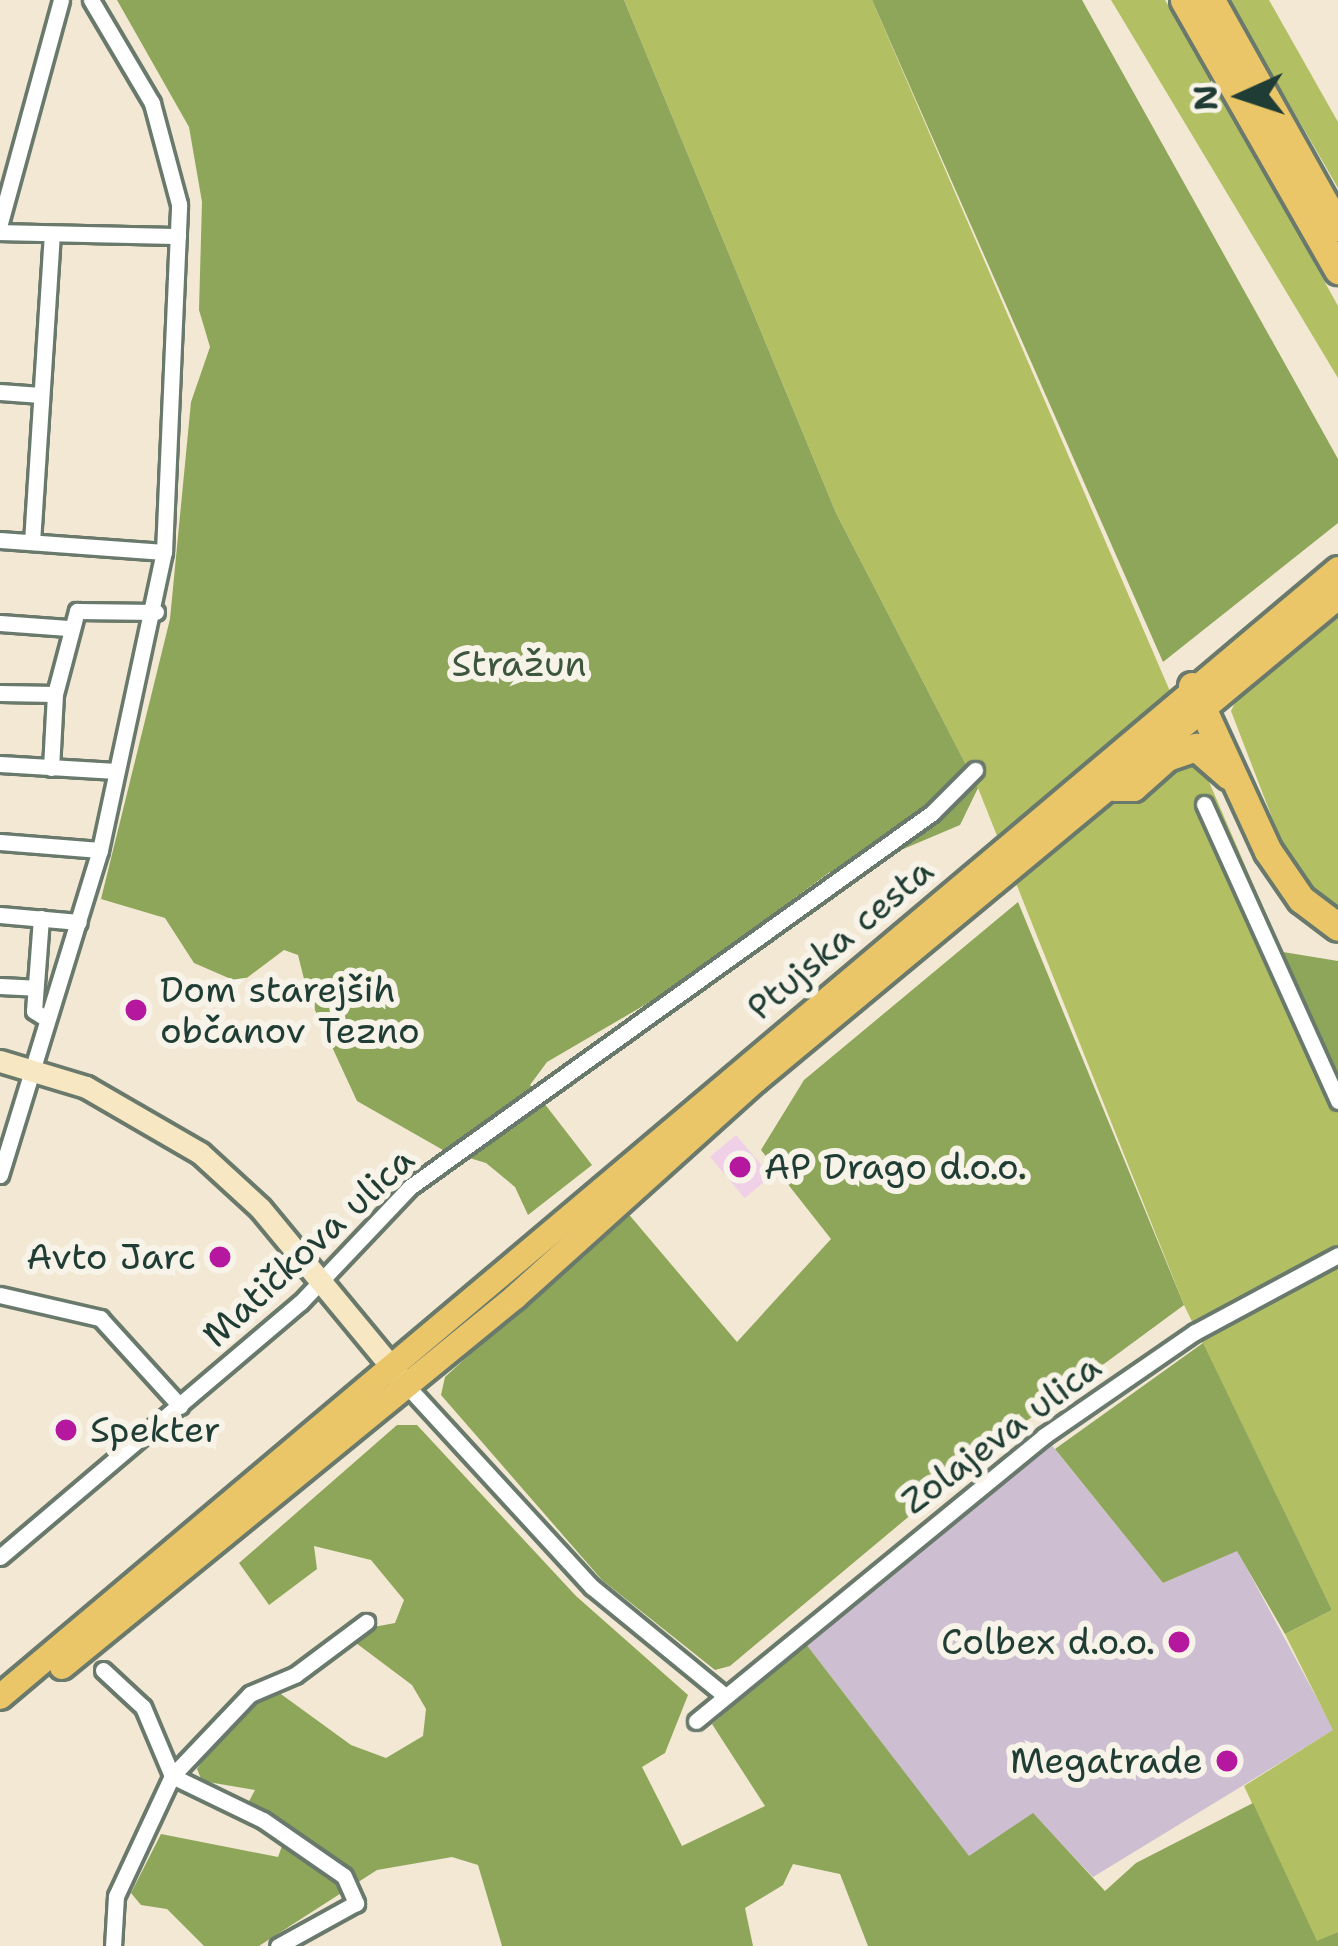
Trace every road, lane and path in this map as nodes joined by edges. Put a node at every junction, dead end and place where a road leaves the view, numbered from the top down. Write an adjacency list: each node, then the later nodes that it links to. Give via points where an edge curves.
1 (61, 0): 6 (street)
2 (92, 0): 8 (street, via 165,139)
3 (1184, 0): 9 (highway)
4 (1211, 0): 5 (highway)
5 (1338, 227)
6 (0, 228): 7 (street)
7 (52, 235): 8 (street); 11 (street)
8 (178, 236): 14 (street)
9 (1338, 270)
10 (0, 392): 11 (street)
11 (40, 395): 13 (street)
12 (0, 540): 13 (street)
13 (32, 542): 14 (street)
14 (164, 552): 17 (street)
15 (1338, 569): 22 (main road, Ptujska cesta)
16 (1338, 597): 22 (main road, Ptujska cesta)
17 (156, 612): 19 (street, via 83,608); 26 (street)
18 (0, 622): 19 (street)
19 (68, 628): 21 (street)
20 (0, 693): 21 (street)
21 (55, 694): 24 (street)
22 (1199, 698): 27 (main road, Ptujska cesta); 28 (highway); 46 (main road, Ptujska cesta)
23 (0, 764): 24 (street)
24 (51, 768): 26 (street)
25 (975, 770): 44 (street, Matičkova ulica, via 932,813 410,1186)
26 (116, 771): 31 (street)
27 (1114, 787): 28 (highway, via 1132,787 1167,757 1196,747 1208,750); 46 (main road, Ptujska cesta)
28 (1242, 795): 35 (highway, via 1285,878)
29 (1204, 804): 41 (street)
30 (0, 842): 31 (street)
31 (100, 850): 34 (street)
32 (0, 915): 33 (street)
33 (41, 918): 34 (street); 37 (street)
34 (79, 922): 38 (street)
35 (1338, 927)
36 (0, 986): 37 (street)
37 (35, 988): 38 (street, via 34,1011)
38 (45, 1018): 40 (street)
39 (0, 1061): 40 (street)
40 (29, 1069): 42 (street); 44 (street, via 118,1102 180,1138 260,1208)
41 (1338, 1101)
42 (1, 1167)
43 (1338, 1255): 51 (street, Zolajeva ulica, via 1286,1277 1121,1380 943,1513)
44 (321, 1282): 46 (street); 47 (street, Matičkova ulica)
45 (0, 1295): 47 (street, via 100,1318)
46 (400, 1376): 51 (street, via 592,1587); 52 (main road, Ptujska cesta); 53 (main road, Ptujska cesta)
47 (180, 1406): 48 (street, Matičkova ulica)
48 (0, 1557)
49 (366, 1622): 55 (street, via 295,1675 240,1702)
50 (103, 1670): 55 (street, via 143,1707)
51 (724, 1695): 54 (street, Zolajeva ulica)
52 (0, 1697)
53 (0, 1719)
54 (696, 1721)
55 (172, 1776): 56 (street, via 116,1896); 57 (street, via 331,1864 356,1904)
56 (113, 1946)
57 (278, 1946)

